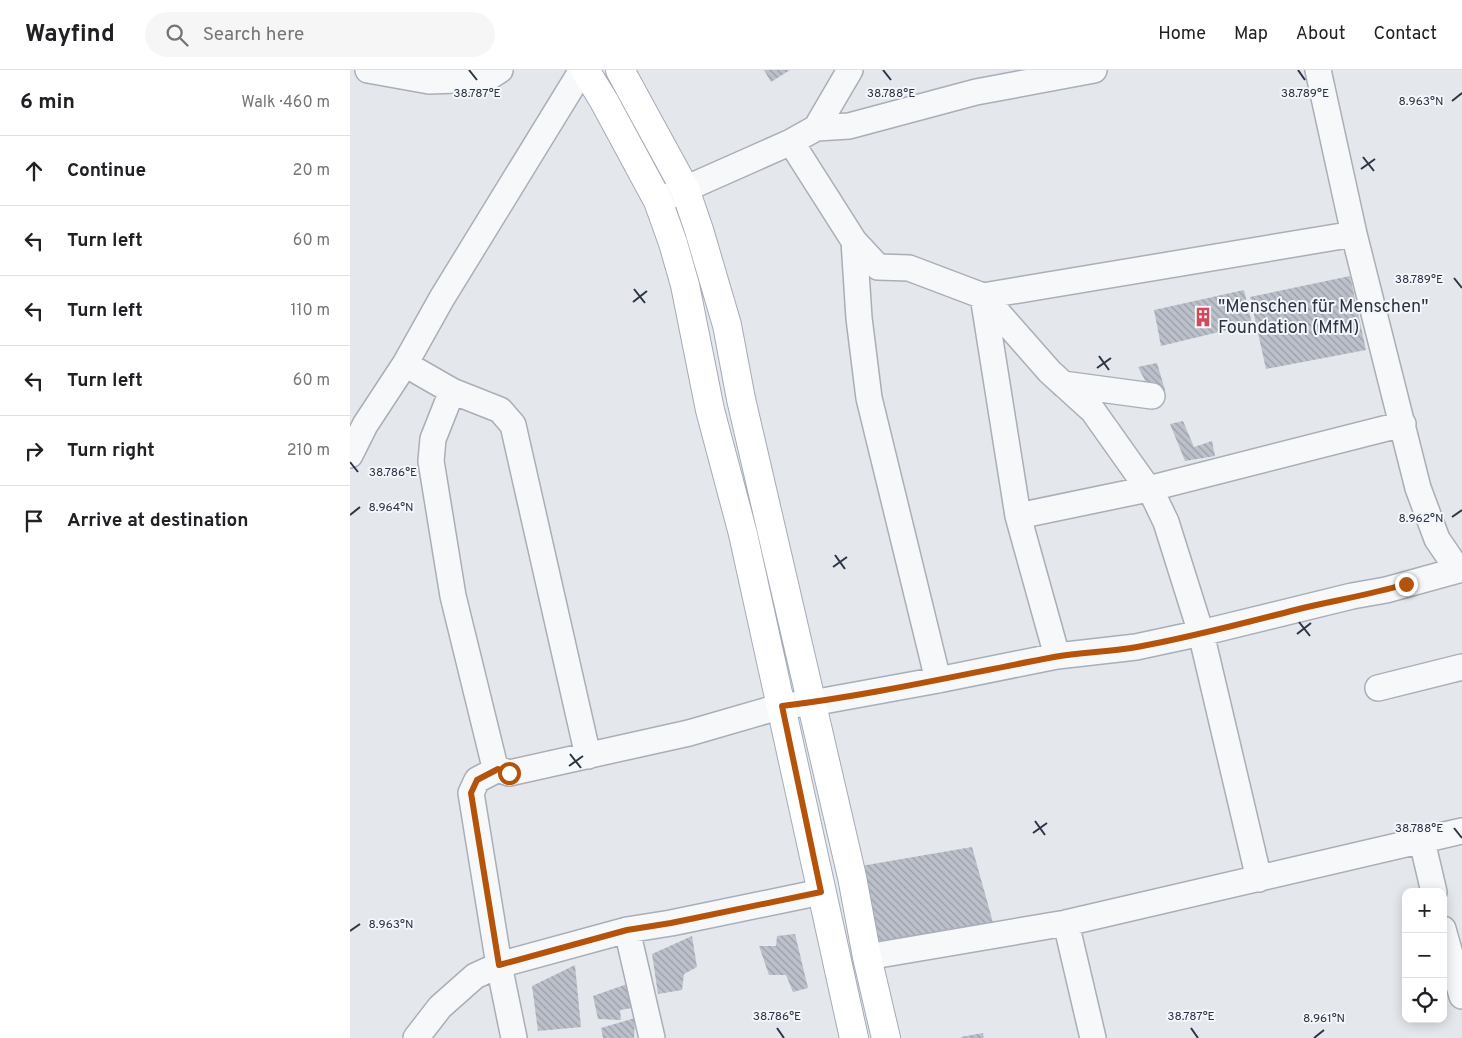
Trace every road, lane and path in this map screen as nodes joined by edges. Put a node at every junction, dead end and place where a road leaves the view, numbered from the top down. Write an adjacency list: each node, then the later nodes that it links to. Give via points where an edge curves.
1 (368, 70): 2 (street, via 429,81 486,79)
2 (500, 70)
3 (584, 70): 11 (main road); 15 (street)
4 (620, 70): 10 (main road)
5 (850, 70): 8 (street)
6 (1094, 70): 8 (street, via 976,92 849,126)
7 (1318, 70): 12 (street)
8 (816, 128): 9 (street)
9 (791, 142): 10 (street); 13 (street)
10 (685, 188): 11 (street); 29 (main road, via 727,325 770,528)
11 (658, 200): 30 (main road, via 685,285 710,410 743,534)
12 (1354, 234): 14 (street); 19 (street)
13 (854, 242): 14 (street, via 878,267 909,268); 27 (street, via 869,398)
14 (983, 296): 16 (street); 22 (street)
15 (404, 364): 17 (street); 20 (street)
16 (1063, 384): 18 (street); 21 (street, via 1093,411)
17 (452, 391): 31 (street, via 500,410 513,425); 32 (street, via 433,439 431,460 453,596)
18 (1152, 396)
19 (1403, 424): 21 (street); 23 (street, via 1418,488 1437,539)
20 (350, 455)
21 (1148, 489): 22 (street); 24 (street, via 1166,522)
22 (1018, 516): 25 (street)
23 (1460, 570): 24 (street)
24 (1201, 633): 25 (street, via 1136,647); 35 (street)
25 (1057, 656): 27 (street)
26 (1462, 667): 28 (street)
27 (938, 680): 29 (street)
28 (1378, 688)
29 (812, 703): 30 (street); 41 (main road)
30 (782, 706): 31 (street, via 689,733); 37 (main road)
31 (588, 756): 32 (street, via 509,773)
32 (498, 769): 42 (street, via 477,780 471,793)
33 (1462, 831): 34 (street)
34 (1422, 841): 35 (street); 36 (street)
35 (1259, 879): 38 (street)
36 (1433, 888)
37 (821, 892): 39 (street); 47 (main road)
38 (1066, 923): 41 (street); 49 (street)
39 (627, 930): 42 (street); 46 (street)
40 (1444, 933): 43 (street)
41 (867, 957): 48 (main road)
42 (499, 965): 44 (street, via 475,976 440,1007); 45 (street)
43 (1462, 996)
44 (416, 1038)
45 (514, 1038)
46 (652, 1038)
47 (854, 1038)
48 (886, 1038)
49 (1093, 1038)

